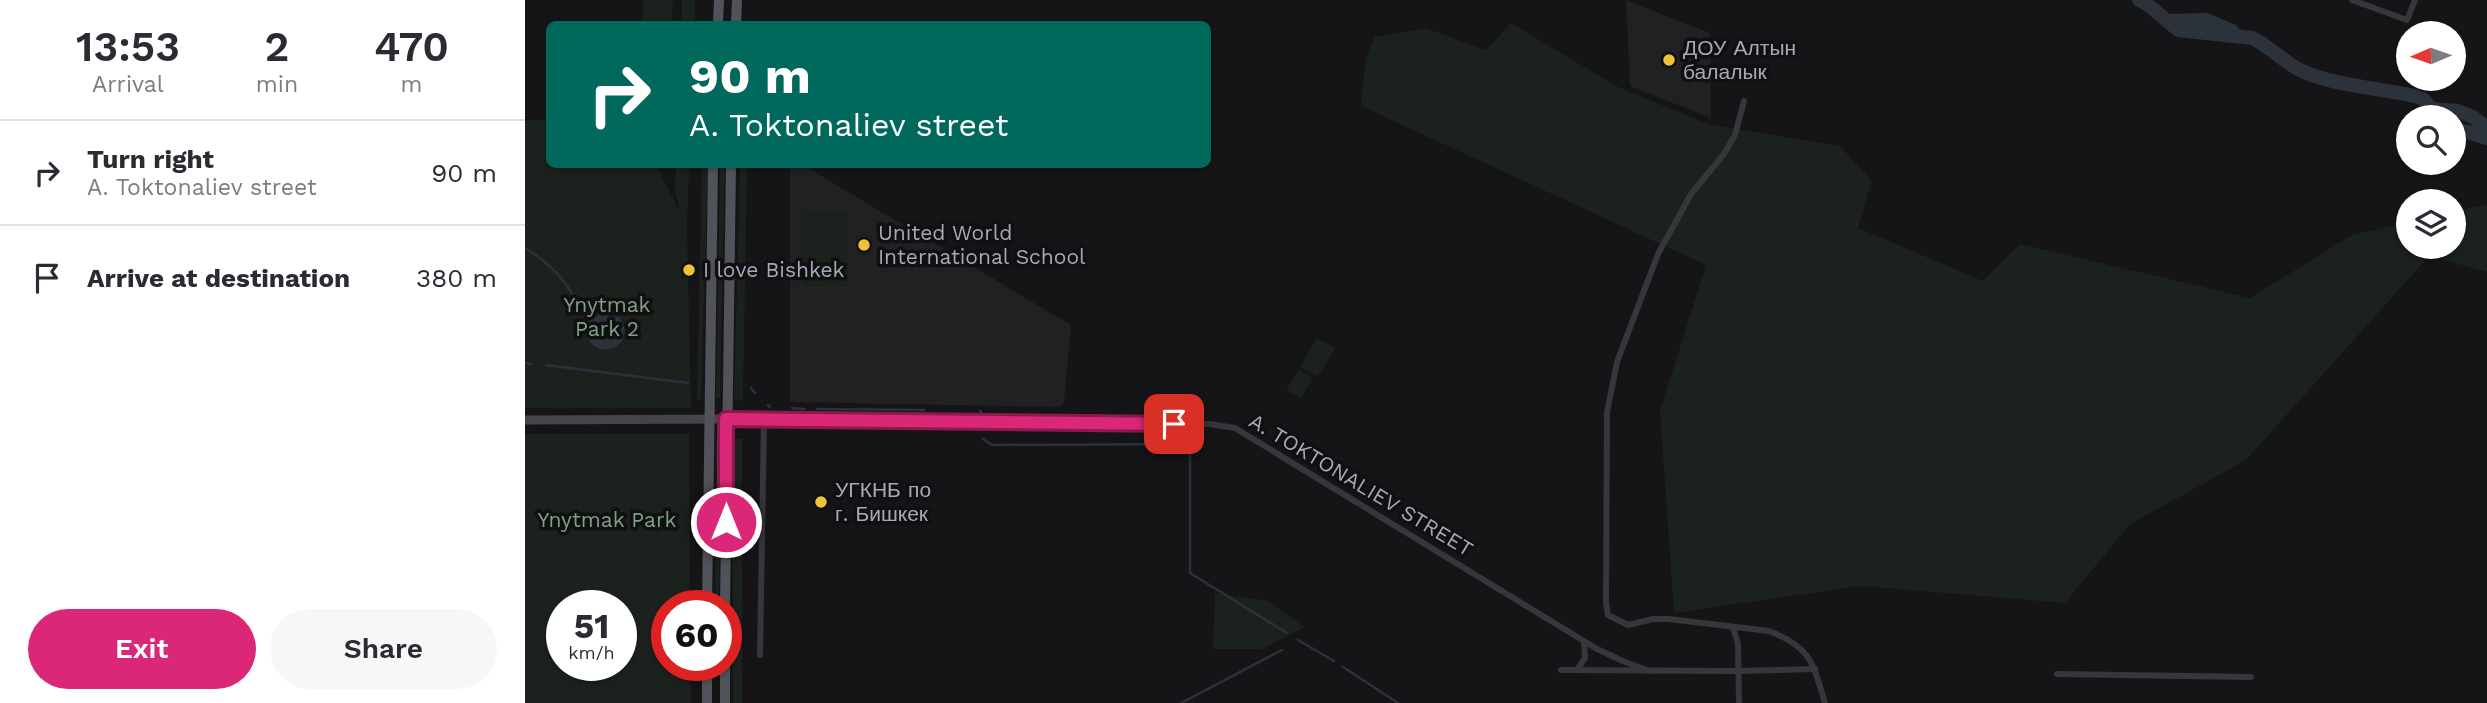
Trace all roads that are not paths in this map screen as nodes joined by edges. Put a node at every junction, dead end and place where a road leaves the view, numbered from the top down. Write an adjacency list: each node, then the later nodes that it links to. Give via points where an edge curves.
1 (719, 0): 5 (main road)
2 (737, 0): 6 (main road)
3 (2352, 0): 4 (street, via 2407,20)
4 (2416, 0)
5 (718, 21)
6 (736, 21)
7 (1744, 101): 16 (street, via 1730,144 1691,194 1658,254 1617,362 1607,412 1608,615 1628,625 1669,619)
8 (713, 168): 11 (main road)
9 (731, 168): 12 (main road)
10 (525, 419): 11 (main road, A. TOKTONALIEV STREET)
11 (709, 419): 12 (main road, A. TOKTONALIEV STREET); 14 (main road)
12 (726, 419): 13 (street, A. TOKTONALIEV STREET); 15 (main road)
13 (764, 419): 17 (street, A. TOKTONALIEV STREET, via 1209,424 1235,428); 18 (street)
14 (707, 590)
15 (725, 590)
16 (1733, 627): 19 (street, via 1780,636 1808,656); 23 (street)
17 (1583, 640): 21 (street, via 1585,658); 22 (street, A. TOKTONALIEV STREET)
18 (760, 655)
19 (1815, 669): 23 (street); 31 (street)
20 (1561, 670): 21 (street)
21 (1577, 670): 22 (street)
22 (1650, 671): 23 (street)
23 (1738, 671): 30 (street)
24 (2057, 674): 25 (street)
25 (2251, 677)
26 (707, 681): 28 (main road)
27 (725, 681): 29 (main road)
28 (706, 703)
29 (725, 703)
30 (1739, 703)
31 (1825, 703)

